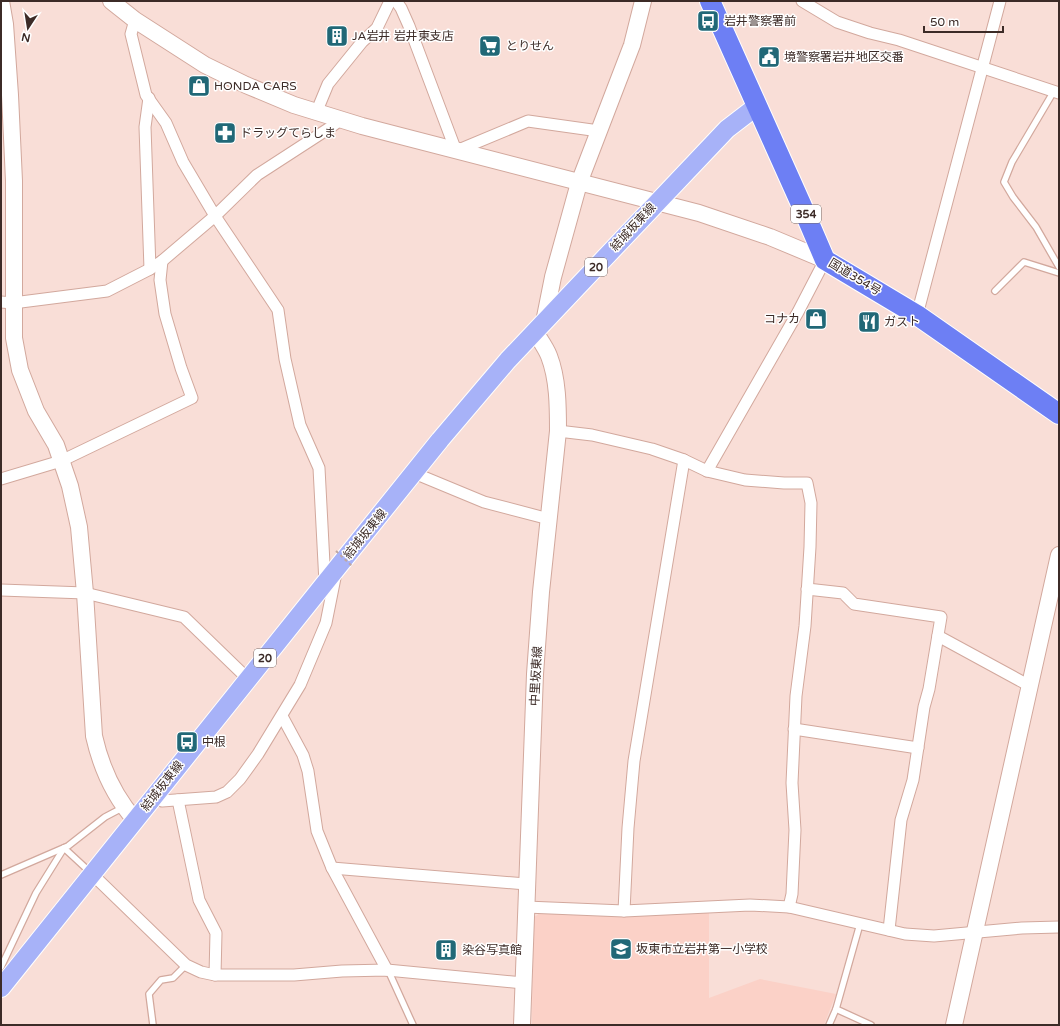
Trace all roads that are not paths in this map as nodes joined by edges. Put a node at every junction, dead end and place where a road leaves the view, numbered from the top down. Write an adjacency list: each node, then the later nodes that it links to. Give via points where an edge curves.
1 (1, 1): 26 (street, via 6,32 15,236)
2 (390, 1): 13 (street, via 377,28 362,42 328,84)
3 (396, 1): 16 (street, via 409,26)
4 (643, 1): 15 (street, via 632,45)
5 (710, 1): 12 (highway, 国道354号 / 354)
6 (802, 1): 9 (street, via 837,22)
7 (1000, 1): 9 (street)
8 (123, 8): 11 (street, via 146,96); 13 (street, via 205,65 246,85)
9 (983, 68): 10 (street); 27 (street)
10 (1056, 92): 22 (lane, via 1012,162 1004,182 1036,227)
11 (149, 98): 19 (street, via 166,123 183,162); 23 (street, via 145,127)
12 (757, 106): 18 (main road, 結城坂東線 / 20, via 727,129); 20 (highway, 国道354号 / 354)
13 (316, 112): 14 (street)
14 (340, 120): 16 (street); 19 (street, via 257,175)
15 (599, 131): 16 (street, via 528,121); 17 (street)
16 (456, 151): 17 (street)
17 (579, 183): 18 (street); 28 (street)
18 (657, 202): 20 (street, via 728,222); 28 (main road, 結城坂東線 / 20)
19 (215, 216): 21 (street); 39 (street, via 278,310 285,359 300,425 318,468)
20 (825, 260): 27 (highway, 国道354号); 33 (street)
21 (162, 261): 23 (street); 32 (street, via 160,280 165,314 192,398)
22 (1059, 267)
23 (150, 269): 26 (street, via 108,291)
24 (1059, 273): 25 (lane, via 1024,262)
25 (995, 291)
26 (7, 302): 32 (street, via 20,370 36,411 56,445)
27 (917, 315): 29 (highway, 国道354号)
28 (540, 327): 30 (street, 中里坂東線, via 554,375); 34 (main road, 結城坂東線 / 20, via 482,390)
29 (1059, 414)
30 (558, 431): 31 (street, via 592,435 645,447); 36 (street, 中里坂東線)
31 (684, 460): 33 (street); 59 (street, via 634,761)
32 (61, 461): 35 (street); 42 (street, via 70,486 79,527)
33 (707, 471): 40 (street, via 745,480 808,483 811,503)
34 (414, 473): 36 (street, via 484,502); 38 (main road, 結城坂東線 / 20)
35 (1, 478)
36 (549, 519): 56 (street, 中里坂東線, via 535,674)
37 (1059, 555): 45 (street)
38 (342, 562): 39 (main road, 結城坂東線 / 20); 46 (street, via 326,622 300,685)
39 (325, 583): 44 (main road, 結城坂東線 / 20)
40 (807, 589): 43 (street, via 843,593 854,604 941,617); 47 (street)
41 (1, 590): 42 (street)
42 (85, 593): 44 (street, via 184,617); 51 (street, via 94,736 103,768)
43 (938, 636): 45 (street); 48 (street)
44 (248, 679): 49 (main road, 結城坂東線 / 20)
45 (1030, 686): 63 (street)
46 (282, 716): 50 (street, via 240,779 227,792 216,797); 53 (street, via 303,755 308,771 317,831)
47 (794, 729): 48 (street); 58 (street, via 792,783 795,830 792,894)
48 (918, 748): 62 (street, via 913,780 901,820)
49 (153, 797): 50 (street, via 162,801); 51 (main road, 結城坂東線 / 20)
50 (178, 800): 67 (street, via 199,900 216,933)
51 (129, 814): 52 (lane, via 105,817); 54 (main road, 結城坂東線 / 20)
52 (64, 848): 54 (lane); 55 (lane); 65 (lane, via 36,892)
53 (332, 868): 56 (street); 66 (street)
54 (92, 874): 64 (street); 69 (main road, 結城坂東線 / 20)
55 (1, 875)
56 (526, 884): 57 (street, 中里坂東線)
57 (526, 907): 59 (street); 68 (street, 中里坂東線)
58 (788, 908): 59 (street, via 750,905); 60 (street)
59 (624, 911)
60 (860, 924): 62 (street); 70 (lane)
61 (1059, 927): 63 (street)
62 (889, 930): 63 (street, via 934,936)
63 (975, 933): 76 (street)
64 (186, 965): 67 (street); 71 (lane, via 172,978 161,980 149,994)
65 (1, 967)
66 (388, 970): 67 (street, via 294,976); 68 (street); 72 (lane)
67 (216, 975)
68 (523, 983): 73 (street, 中里坂東線)
69 (1, 988)
70 (836, 1009): 74 (lane); 75 (lane)
71 (153, 1025)
72 (413, 1025)
73 (522, 1025)
74 (830, 1025)
75 (872, 1025)
76 (954, 1025)

